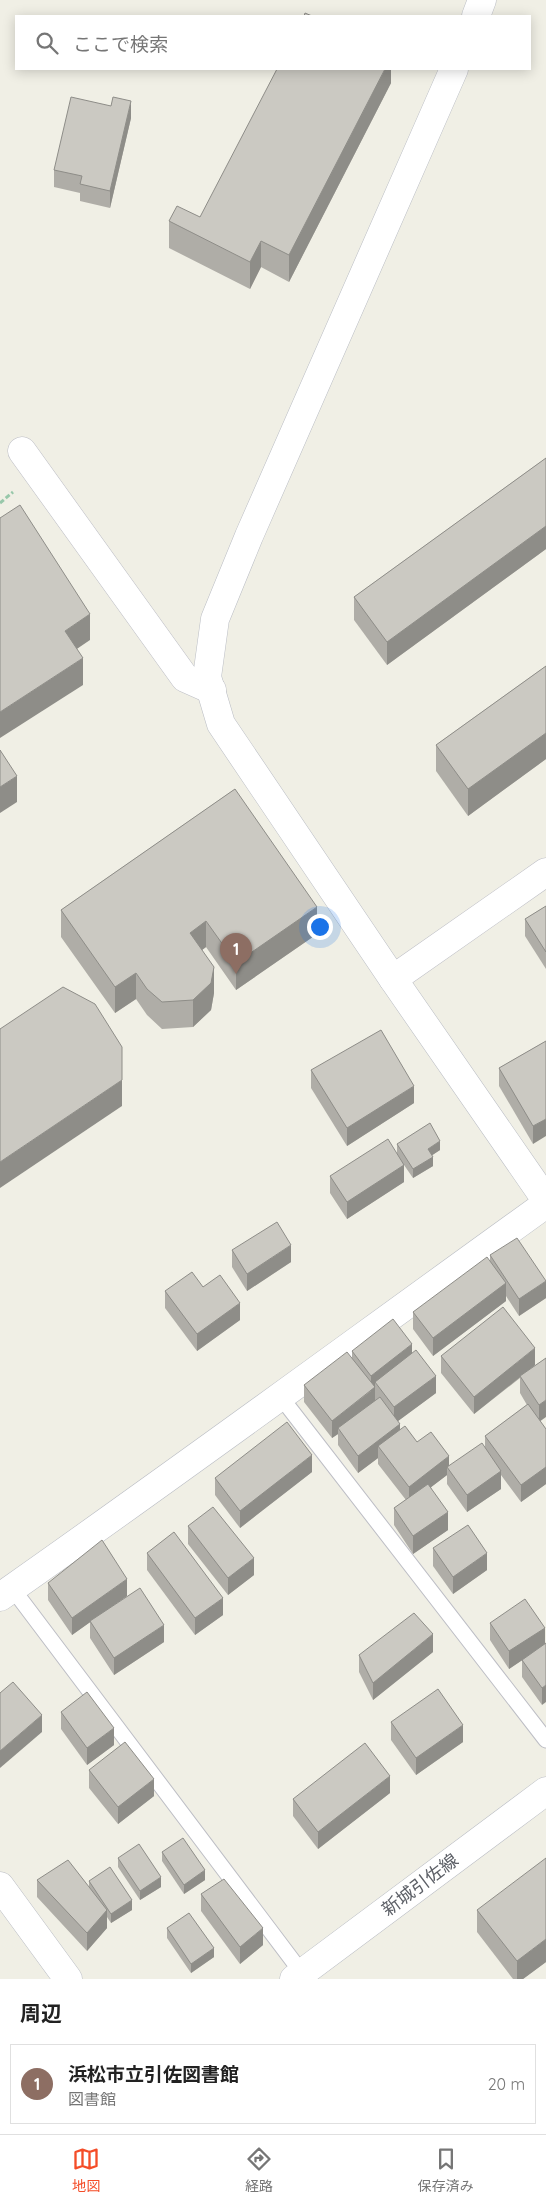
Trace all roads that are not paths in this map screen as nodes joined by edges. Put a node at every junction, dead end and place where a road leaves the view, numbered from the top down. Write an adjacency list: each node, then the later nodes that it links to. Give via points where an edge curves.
1 (482, 0): 2 (street)
2 (476, 15)
3 (454, 70): 5 (street, via 215,619 207,676)
4 (22, 451): 5 (street, via 185,678)
5 (212, 690): 7 (street, via 222,724)
6 (546, 872): 7 (street)
7 (393, 979): 8 (street)
8 (546, 1200)
9 (546, 1204): 10 (street)
10 (280, 1396): 11 (street); 12 (lane)
11 (6, 1593): 15 (lane)
12 (546, 1740)
13 (546, 1791): 15 (street, 新城引佐線)
14 (0, 1886): 16 (street)
15 (298, 1976)
16 (68, 1979)

